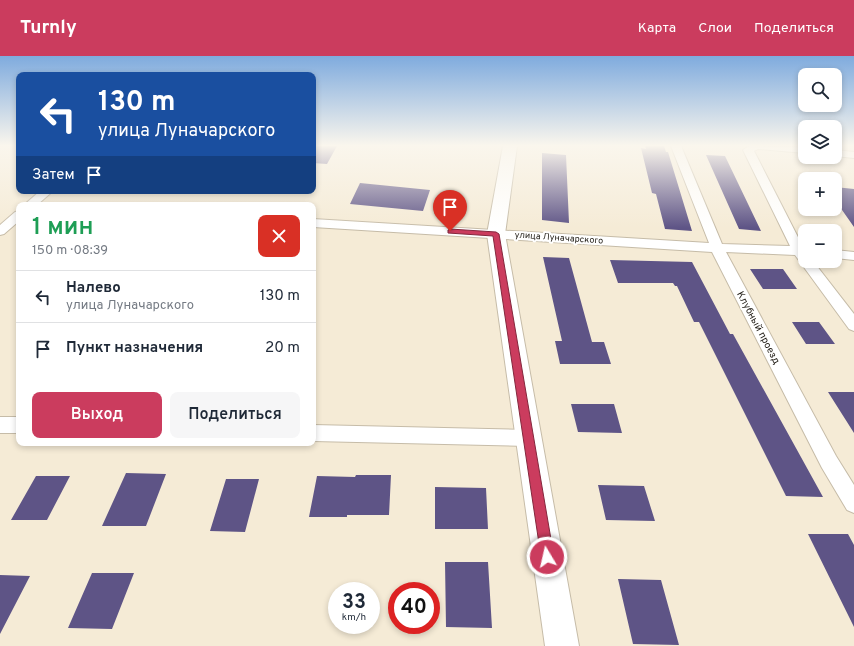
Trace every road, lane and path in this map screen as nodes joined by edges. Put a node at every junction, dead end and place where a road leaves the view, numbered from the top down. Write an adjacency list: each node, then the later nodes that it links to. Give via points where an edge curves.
1 (506, 174): 9 (street)
2 (687, 174): 11 (street, Клубный проезд)
3 (761, 174): 10 (street)
4 (43, 194): 5 (street)
5 (34, 202)
6 (16, 218): 8 (street)
7 (316, 223): 9 (street, улица Луначарского)
8 (0, 231)
9 (496, 234): 11 (street, улица Луначарского); 20 (street)
10 (798, 244)
11 (717, 248): 12 (street, улица Луначарского); 21 (street, Клубный проезд, via 829,462)
12 (798, 255)
13 (842, 255): 14 (street)
14 (854, 256)
15 (813, 268): 16 (street)
16 (854, 325)
17 (0, 424): 18 (street)
18 (16, 425)
19 (316, 432): 20 (street)
20 (528, 438): 22 (street)
21 (854, 504)
22 (562, 646)

